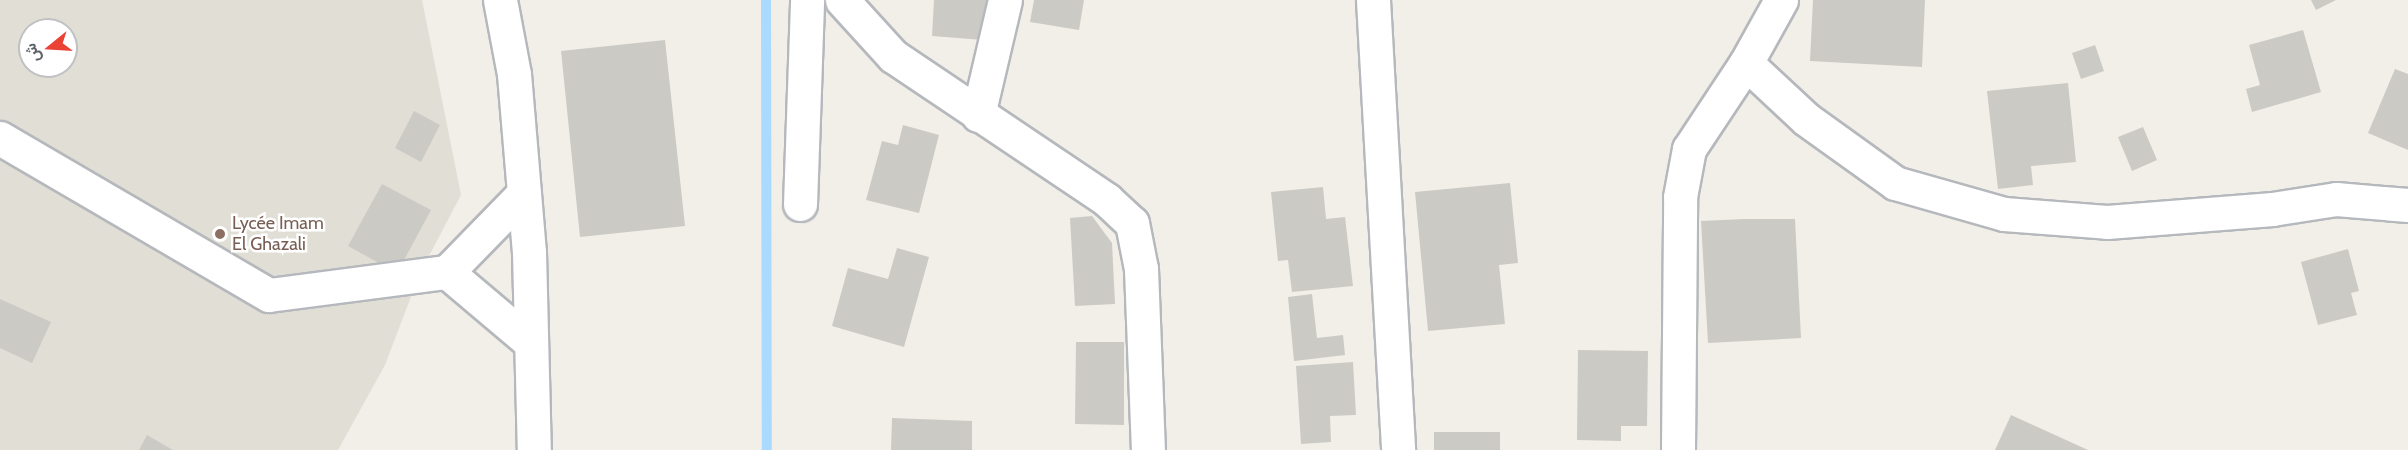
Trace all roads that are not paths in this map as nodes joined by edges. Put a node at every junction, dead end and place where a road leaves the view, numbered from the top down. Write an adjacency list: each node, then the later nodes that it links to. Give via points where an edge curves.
1 (500, 0): 10 (street, via 514,74)
2 (807, 0): 11 (street)
3 (842, 0): 8 (street, via 893,56)
4 (1005, 0): 8 (street)
5 (1373, 0): 17 (street)
6 (1781, 0): 7 (street)
7 (1746, 63): 12 (street, via 1806,119 1895,183 2004,214 2107,222 2271,209 2336,199); 18 (street, via 1689,149 1680,197)
8 (978, 115): 16 (street, via 1107,200 1131,223 1140,269)
9 (0, 138): 13 (street, via 269,295)
10 (524, 193): 13 (street); 14 (street)
11 (800, 204)
12 (2408, 205)
13 (447, 272): 14 (street)
14 (531, 343): 15 (street)
15 (534, 450)
16 (1148, 450)
17 (1398, 450)
18 (1678, 450)

